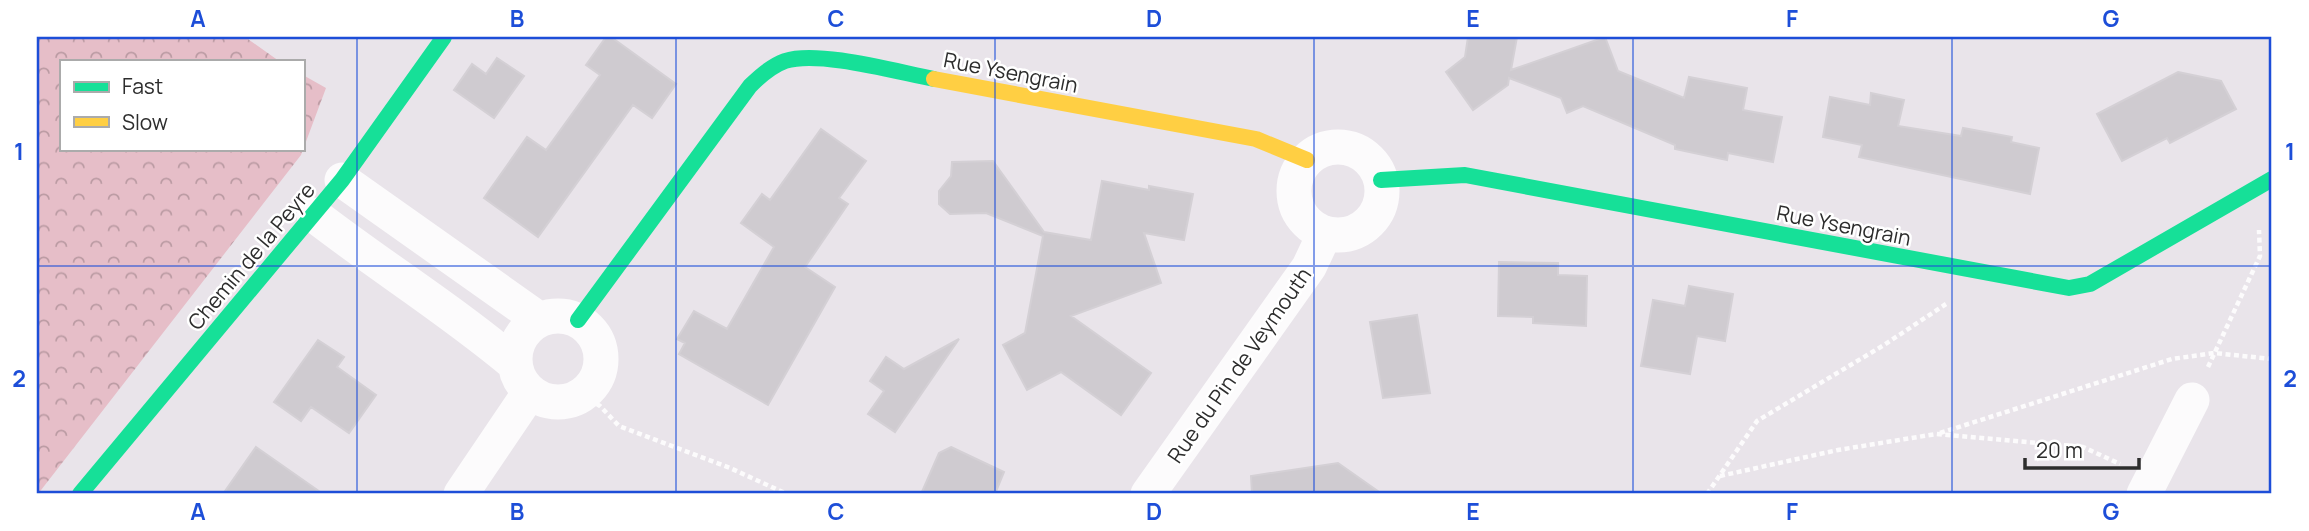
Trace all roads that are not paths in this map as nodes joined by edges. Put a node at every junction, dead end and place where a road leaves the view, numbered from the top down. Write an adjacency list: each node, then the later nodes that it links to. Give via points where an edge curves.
1 (444, 37): 4 (street, Chemin de la Peyre)
2 (1307, 160): 5 (street, via 1330,148 1356,151 1376,168); 7 (street, via 1298,172 1296,201 1302,215); 9 (street, Rue Ysengrain, via 1256,139 822,58 784,60 764,70 750,86)
3 (2272, 179): 5 (street, Rue Ysengrain, via 2090,284 2069,288 1465,175)
4 (341, 180): 6 (street, Chemin de la Peyre); 8 (street)
5 (1381, 180): 7 (street, via 1382,194 1373,218 1351,233)
6 (314, 215): 10 (street, via 446,310); 13 (street, Chemin de la Peyre)
7 (1325, 233): 15 (street, Rue du Pin de Veymouth, via 1309,267)
8 (540, 320): 9 (street, via 565,316); 10 (street, via 520,338 516,351)
9 (578, 320): 10 (street, via 589,328 601,350 599,376 592,387 569,401 555,402 542,399)
10 (523, 378): 14 (street)
11 (2193, 400): 12 (street)
12 (2148, 486)
13 (80, 494)
14 (461, 494)
15 (1148, 494)

